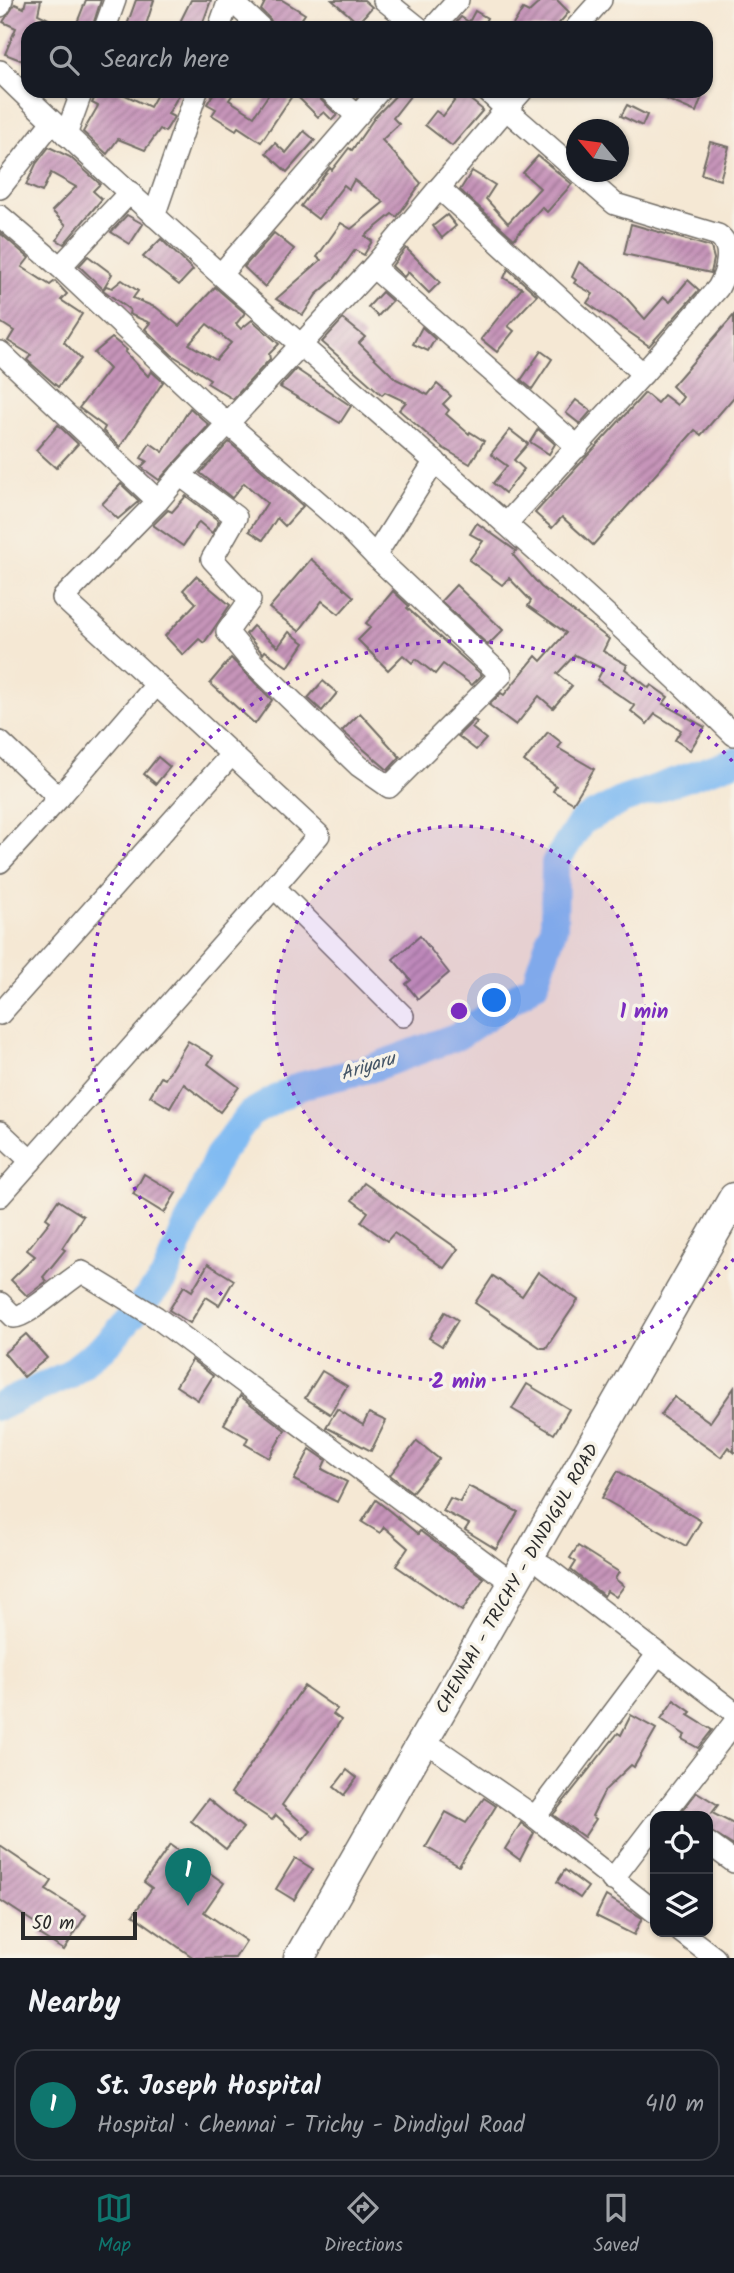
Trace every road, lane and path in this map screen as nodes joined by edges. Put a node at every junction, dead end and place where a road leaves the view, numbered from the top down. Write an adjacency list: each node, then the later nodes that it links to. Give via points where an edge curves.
1 (2, 0): 7 (street)
2 (115, 0): 8 (street)
3 (230, 0): 9 (street); 10 (street)
4 (384, 0): 11 (street)
5 (458, 0): 12 (street)
6 (601, 0): 13 (street)
7 (0, 6)
8 (108, 21)
9 (222, 21)
10 (253, 21)
11 (410, 21)
12 (439, 21)
13 (582, 21)
14 (0, 71): 15 (street)
15 (21, 91)
16 (28, 98): 25 (street)
17 (78, 98): 25 (street)
18 (195, 98): 30 (street)
19 (338, 98): 24 (street)
20 (373, 98): 24 (street)
21 (494, 98): 23 (street)
22 (516, 98): 23 (street)
23 (506, 109): 27 (street); 36 (street, via 615,204 718,235 729,244 728,264 718,288)
24 (357, 116): 33 (street)
25 (59, 128): 26 (street); 28 (street)
26 (0, 188)
27 (439, 188): 32 (street); 36 (street)
28 (130, 192): 30 (street); 31 (street)
29 (0, 216): 31 (street)
30 (154, 216): 33 (street)
31 (61, 267): 37 (street)
32 (373, 267): 34 (street); 38 (street)
33 (221, 274): 34 (street)
34 (301, 345): 37 (street); 39 (street)
35 (3, 361): 41 (street)
36 (643, 374): 38 (street)
37 (230, 424): 40 (street); 43 (street)
38 (578, 447): 42 (street)
39 (435, 461): 42 (street); 43 (street)
40 (180, 475): 41 (street); 43 (street, via 236,517 212,559 250,600 227,632 359,765 388,787 501,675)
41 (158, 501): 44 (street, via 63,598)
42 (506, 524): 45 (street)
43 (374, 556)
44 (157, 684): 47 (street); 48 (street)
45 (729, 730)
46 (0, 742): 48 (street)
47 (232, 754): 50 (street, via 319,835); 51 (street)
48 (59, 798): 49 (street)
49 (0, 862)
50 (274, 887): 52 (street); 54 (street)
51 (0, 1014)
52 (403, 1016)
53 (0, 1132): 54 (street)
54 (31, 1161): 55 (street)
55 (0, 1196)
56 (734, 1198): 60 (highway, CHENNAI - TRICHY - DINDIGUL ROAD)
57 (734, 1231): 59 (highway, CHENNAI - TRICHY - DINDIGUL ROAD)
58 (5, 1317): 60 (street, via 24,1317 62,1283 82,1272 156,1317)
59 (544, 1566): 61 (street); 64 (highway, CHENNAI - TRICHY - DINDIGUL ROAD)
60 (515, 1586): 73 (highway, CHENNAI - TRICHY - DINDIGUL ROAD)
61 (657, 1655): 62 (street); 66 (street)
62 (734, 1712)
63 (734, 1723): 65 (street)
64 (438, 1751): 66 (street); 74 (highway, CHENNAI - TRICHY - DINDIGUL ROAD)
65 (668, 1811)
66 (535, 1817): 70 (street)
67 (650, 1833): 70 (street)
68 (713, 1847): 69 (street)
69 (734, 1862)
70 (612, 1880): 71 (street)
71 (650, 1908)
72 (688, 1937): 75 (street)
73 (299, 1958)
74 (319, 1958)
75 (715, 1958)

